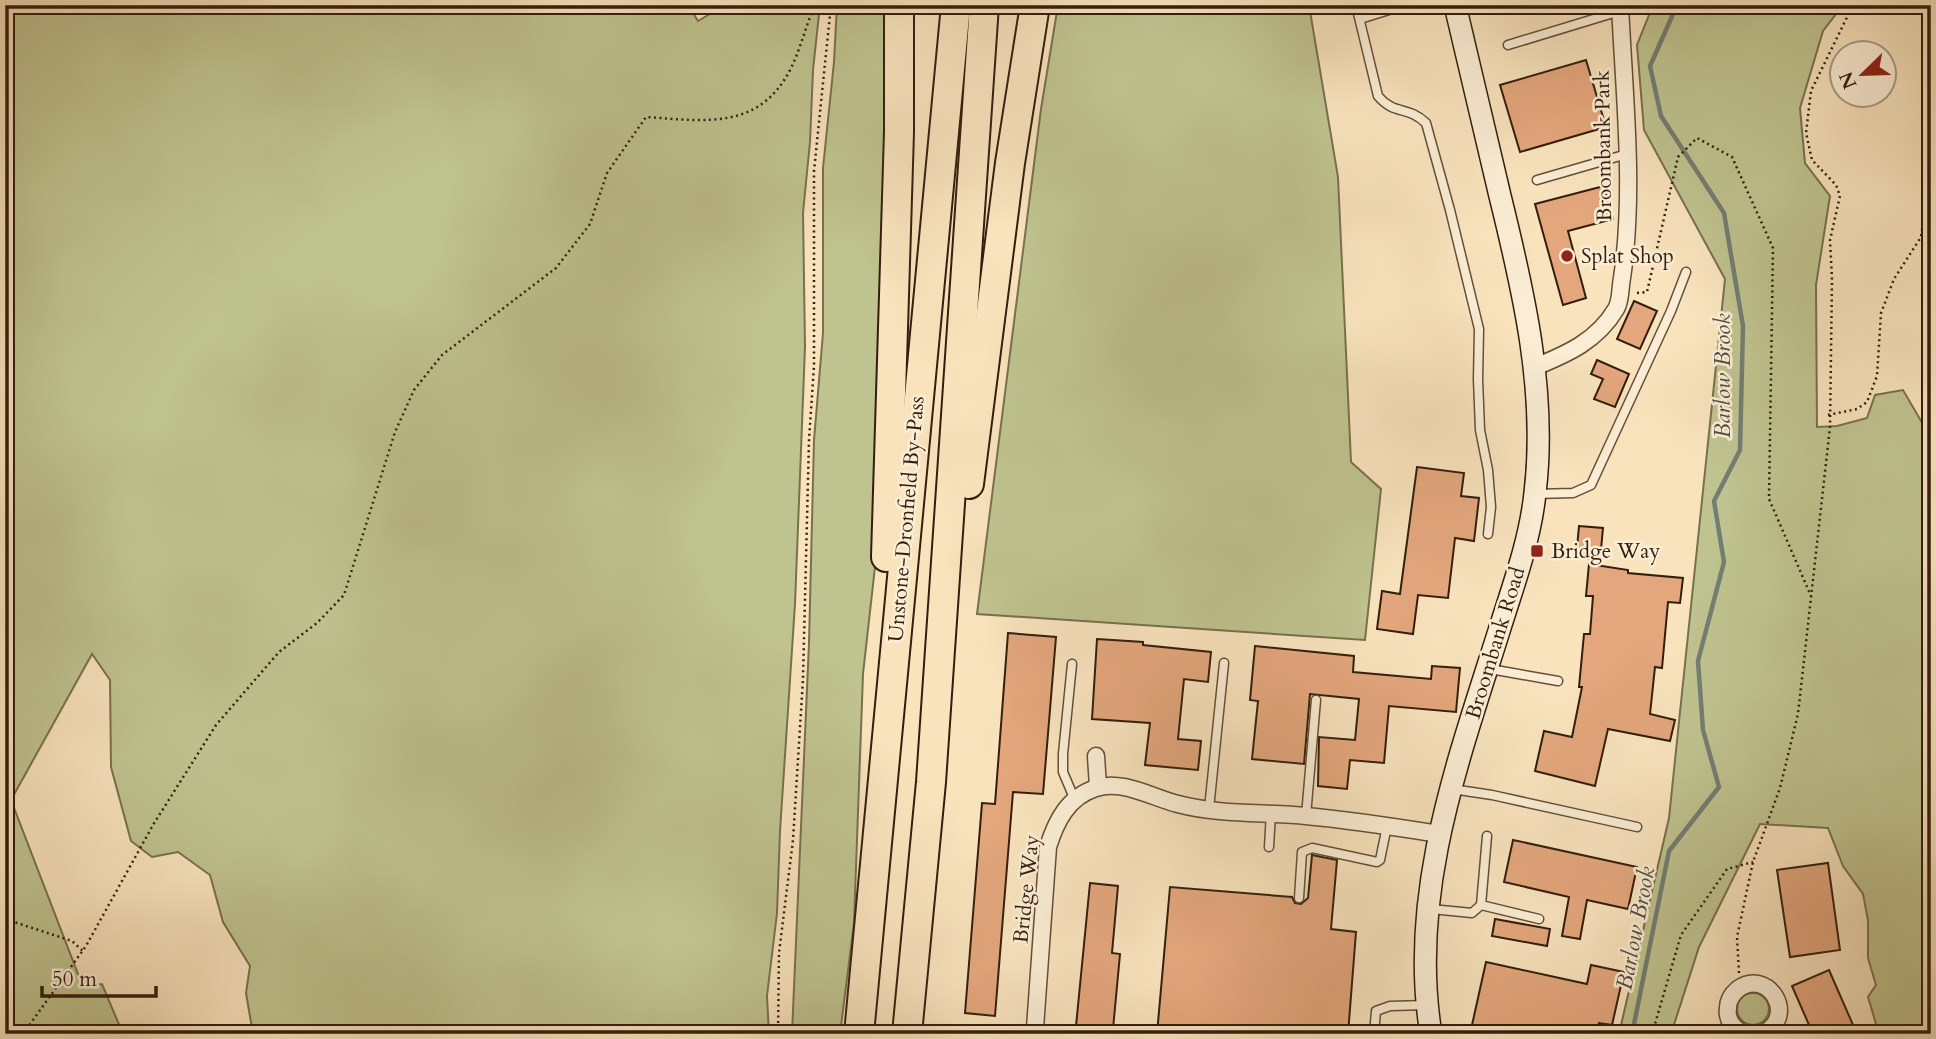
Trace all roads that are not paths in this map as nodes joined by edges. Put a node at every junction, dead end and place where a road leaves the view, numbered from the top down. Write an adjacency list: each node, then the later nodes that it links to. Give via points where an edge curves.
1 (899, 5): 22 (highway, via 886,547)
2 (956, 5): 22 (highway, Unstone-Dronfield By-Pass)
3 (984, 5): 24 (highway, Unstone-Dronfield By-Pass)
4 (1035, 5): 24 (highway, via 1010,163)
5 (1356, 5): 9 (lane)
6 (1405, 5): 9 (lane)
7 (1455, 5): 14 (street, Broombank Road, via 1515,258)
8 (1620, 8): 10 (lane); 11 (street, Broombank Park)
9 (1360, 19): 16 (lane, via 1378,96 1388,108 1416,113 1426,122 1454,223 1479,329 1480,430 1491,506)
10 (1508, 45)
11 (1628, 154): 12 (lane); 14 (street, Broombank Park, via 1626,254 1617,307 1596,335)
12 (1537, 180)
13 (1686, 272): 15 (lane, via 1591,485 1573,493)
14 (1535, 367): 15 (street, Broombank Road, via 1540,434)
15 (1535, 494): 19 (street, Broombank Road, via 1528,540)
16 (1488, 534)
17 (1224, 663): 28 (lane)
18 (1072, 664): 27 (lane, via 1063,772)
19 (1487, 669): 20 (lane); 26 (street, Broombank Road)
20 (1558, 681)
21 (1316, 700): 30 (lane)
22 (887, 717): 42 (highway, Unstone-Dronfield By-Pass)
23 (1096, 756): 25 (street)
24 (931, 782): 43 (highway, Unstone-Dronfield By-Pass)
25 (1098, 787): 27 (street); 28 (street, via 1125,786 1158,799)
26 (1450, 788): 32 (lane); 33 (street, Broombank Road)
27 (1074, 798): 41 (street, Bridge Way, via 1055,825 1048,847)
28 (1209, 809): 29 (street)
29 (1272, 813): 30 (street); 35 (lane)
30 (1307, 816): 31 (street)
31 (1387, 825): 33 (street); 36 (lane, via 1377,862 1312,848 1302,852)
32 (1637, 827)
33 (1439, 834): 38 (street, Broombank Road)
34 (1487, 836): 37 (lane)
35 (1269, 847)
36 (1299, 898)
37 (1481, 905): 38 (lane, via 1472,913); 39 (lane)
38 (1428, 909): 40 (street, Broombank Road)
39 (1539, 919)
40 (1427, 1005): 44 (lane, via 1376,1011); 45 (street, Broombank Road)
41 (1035, 1028)
42 (859, 1034)
43 (908, 1034)
44 (1374, 1034)
45 (1431, 1034)
46 (1744, 1034): 47 (street, via 1727,1014 1730,998 1750,984 1767,988 1778,1002 1777,1019)
47 (1762, 1034)

